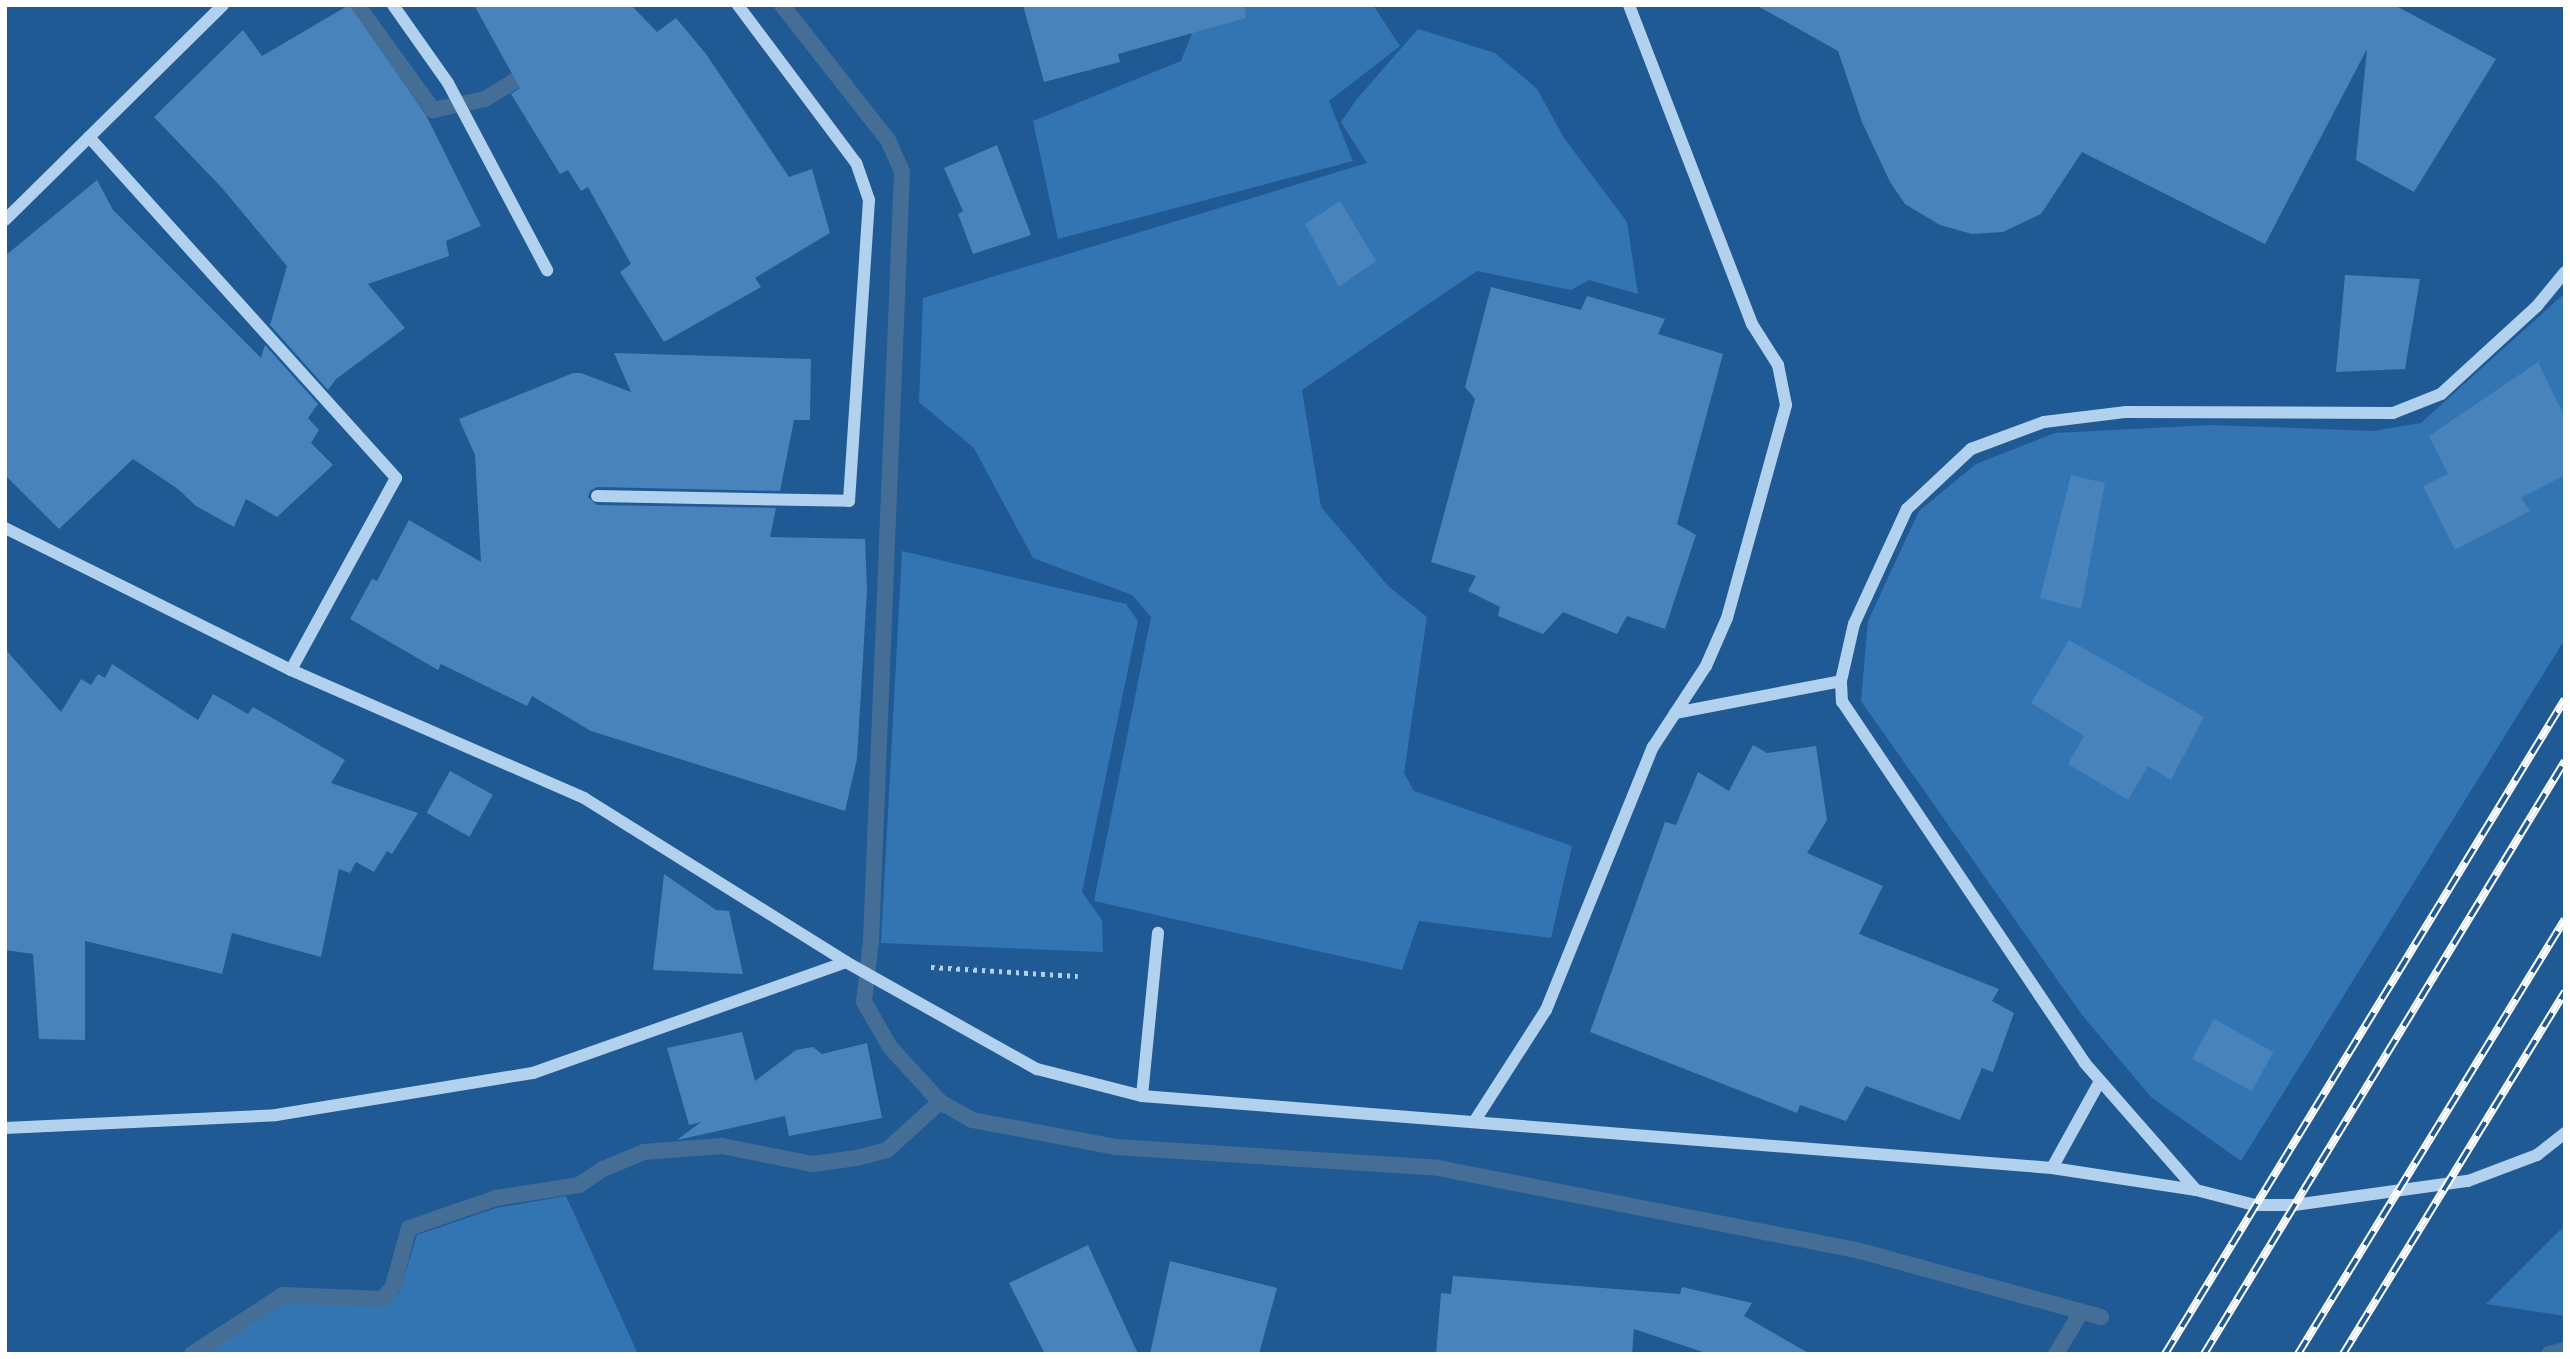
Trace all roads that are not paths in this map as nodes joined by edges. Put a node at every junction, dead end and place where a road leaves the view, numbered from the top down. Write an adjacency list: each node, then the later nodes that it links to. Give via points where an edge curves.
1 (223, 5): 5 (street)
2 (393, 5): 7 (street, via 448,83)
3 (738, 5): 9 (street, via 856,163 869,200 849,501)
4 (1629, 5): 13 (street, via 1752,324 1778,365 1786,405 1727,618 1706,666)
5 (89, 137): 6 (street); 11 (street, via 396,478)
6 (5, 220)
7 (547, 270)
8 (2565, 272): 12 (street, via 2537,306 2441,394 2393,413 2126,412 2044,422 1971,449 1907,509 1854,624)
9 (597, 496)
10 (5, 528): 11 (street)
11 (291, 670): 15 (street, via 584,798)
12 (1841, 681): 13 (street); 16 (street, via 1842,702)
13 (1675, 713): 18 (street, via 1653,747 1546,1010)
14 (1158, 933): 17 (street)
15 (846, 962): 17 (street, via 1037,1069); 19 (street, via 533,1073 276,1115)
16 (2100, 1081): 21 (street); 22 (street)
17 (1142, 1096): 18 (street)
18 (1474, 1122): 21 (street)
19 (5, 1128)
20 (2565, 1133): 22 (street, via 2537,1156 2468,1181 2294,1205 2255,1205)
21 (2052, 1168): 22 (street)
22 (2196, 1189)

